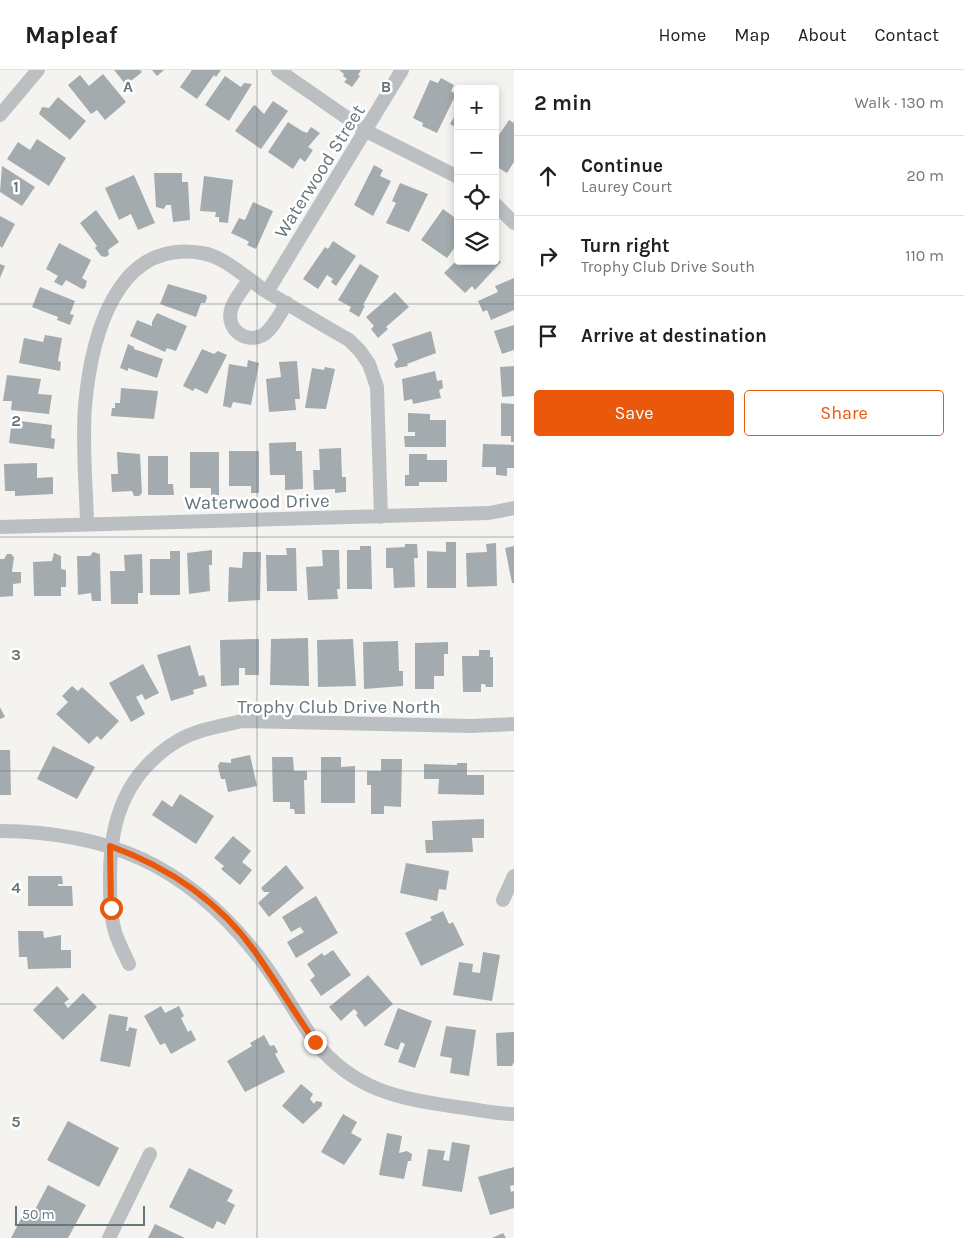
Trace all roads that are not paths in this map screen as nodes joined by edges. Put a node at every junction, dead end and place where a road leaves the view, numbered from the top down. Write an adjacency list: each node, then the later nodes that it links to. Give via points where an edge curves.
1 (38, 70): 4 (street)
2 (278, 70): 5 (street)
3 (402, 70): 5 (street, Waterwood Street)
4 (0, 115)
5 (366, 131): 6 (street); 10 (street, Waterwood Street)
6 (454, 175)
7 (499, 208): 8 (street)
8 (514, 223)
9 (249, 280): 10 (street); 11 (street, via 230,312 232,324 239,333 249,338 264,334); 14 (street, via 220,260 202,253 180,252 150,259 121,284 100,329 87,384 84,423)
10 (267, 292): 11 (street)
11 (286, 303): 13 (street, via 348,340 369,364 377,387)
12 (514, 508): 13 (street, Waterwood Drive, via 489,513)
13 (381, 516): 14 (street, Waterwood Drive)
14 (87, 523): 15 (street, Waterwood Drive)
15 (0, 527)
16 (514, 724): 18 (street, Trophy Club Drive North, via 241,721 213,726 164,750 141,772 120,806)
17 (0, 831): 18 (street, via 41,832)
18 (110, 846): 21 (street, Trophy Club Drive North, via 112,916); 22 (street, via 140,857 178,878 230,922 255,952 315,1042 357,1080 379,1091 410,1100)
19 (514, 876): 20 (street)
20 (503, 900)
21 (129, 964)
22 (514, 1114)
23 (150, 1154): 24 (street)
24 (109, 1238)

